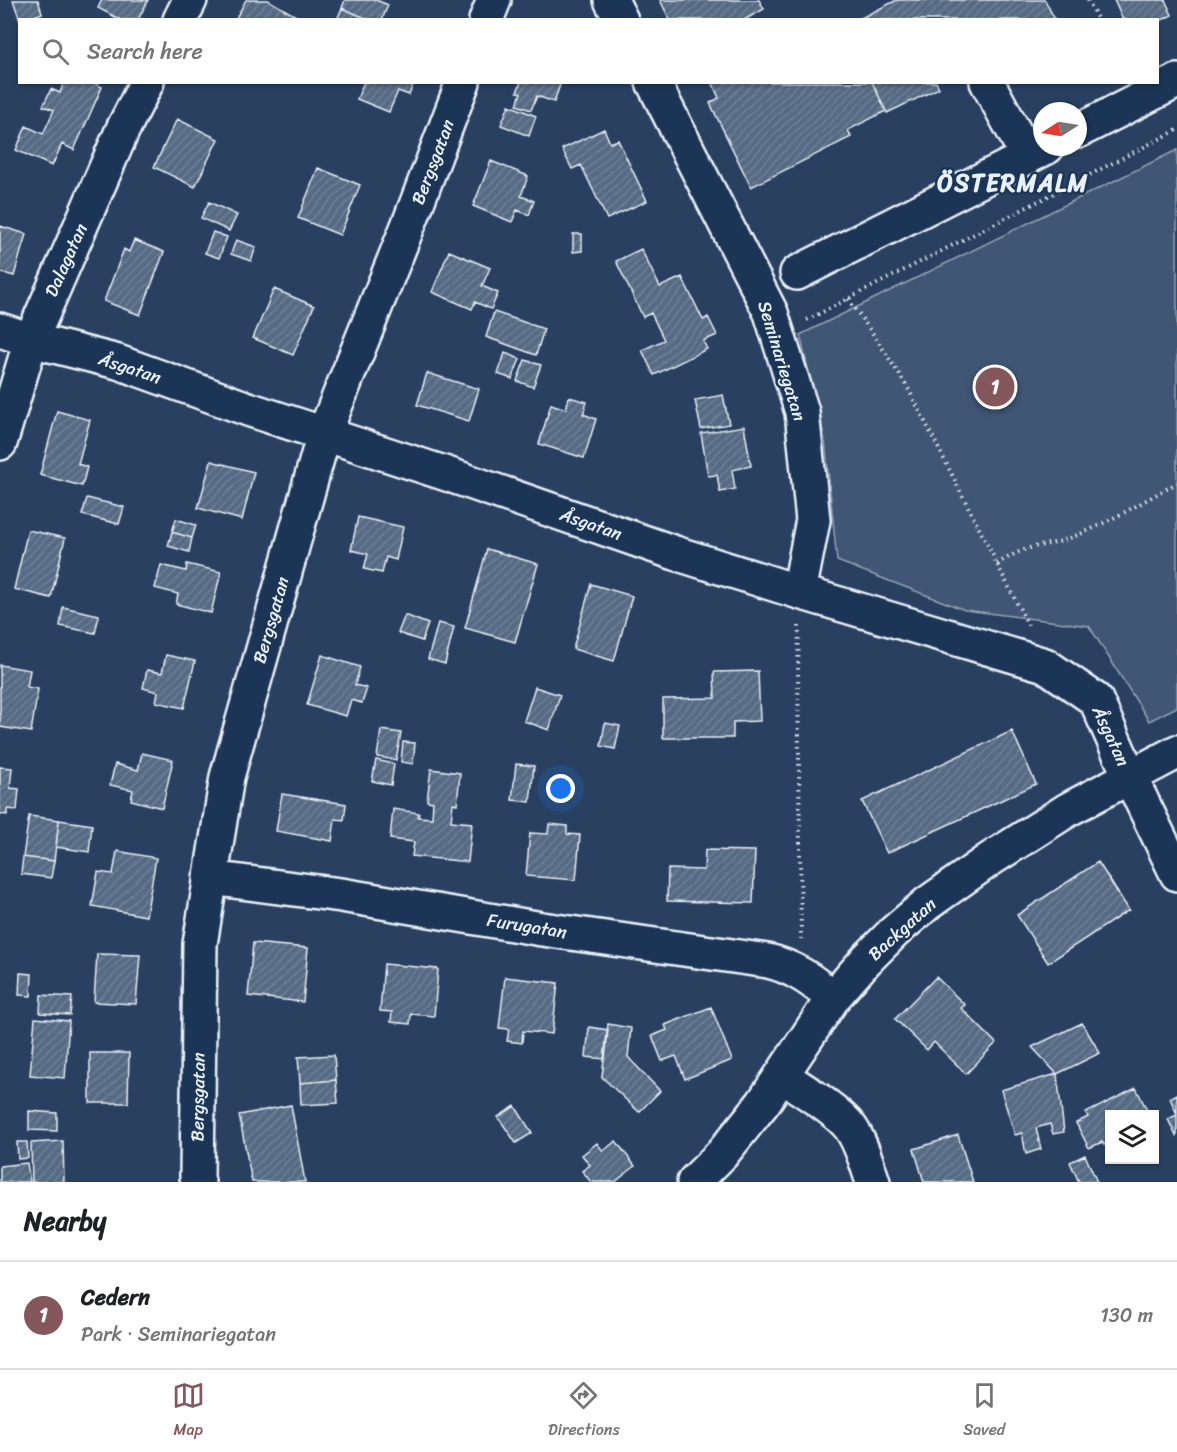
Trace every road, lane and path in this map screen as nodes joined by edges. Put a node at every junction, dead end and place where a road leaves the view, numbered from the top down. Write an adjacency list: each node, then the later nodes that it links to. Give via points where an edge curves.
1 (190, 0): 5 (street)
2 (494, 0): 6 (street)
3 (611, 0): 7 (street)
4 (1088, 0): 8 (path)
5 (181, 18)
6 (487, 18)
7 (620, 18)
8 (1097, 18)
9 (1177, 81): 14 (street)
10 (146, 84): 22 (street, Dalagatan)
11 (462, 84): 23 (street, Bergsgatan)
12 (654, 84): 21 (street, Seminariegatan, via 766,303)
13 (988, 84): 16 (street)
14 (1087, 126)
15 (1177, 130): 19 (path)
16 (1033, 146)
17 (1033, 154): 18 (street)
18 (797, 273)
19 (848, 299): 21 (path); 26 (path, via 909,390)
20 (0, 330): 22 (street, Åsgatan)
21 (777, 335): 27 (street, Seminariegatan, via 802,412 813,520)
22 (31, 340): 23 (street, Åsgatan, via 118,362); 24 (street, Dalagatan)
23 (324, 434): 27 (street, Åsgatan, via 675,553); 32 (street, Bergsgatan, via 227,777)
24 (0, 443)
25 (1177, 483): 26 (path, via 1073,538 1029,548)
26 (997, 564): 28 (path)
27 (799, 604): 30 (street, Åsgatan, via 1045,665 1096,700); 33 (path)
28 (1030, 630)
29 (1177, 752): 30 (street, Backgatan)
30 (1130, 777): 31 (street, Åsgatan); 34 (street, Backgatan, via 1070,809 928,903 867,959)
31 (1177, 874)
32 (210, 878): 34 (street, Furugatan, via 768,961 798,972); 36 (street, Bergsgatan, via 200,944)
33 (801, 948)
34 (833, 998): 35 (street, Backgatan)
35 (782, 1076): 37 (street, Backgatan, via 722,1154); 38 (street, via 851,1128)
36 (198, 1182)
37 (694, 1182)
38 (873, 1182)

